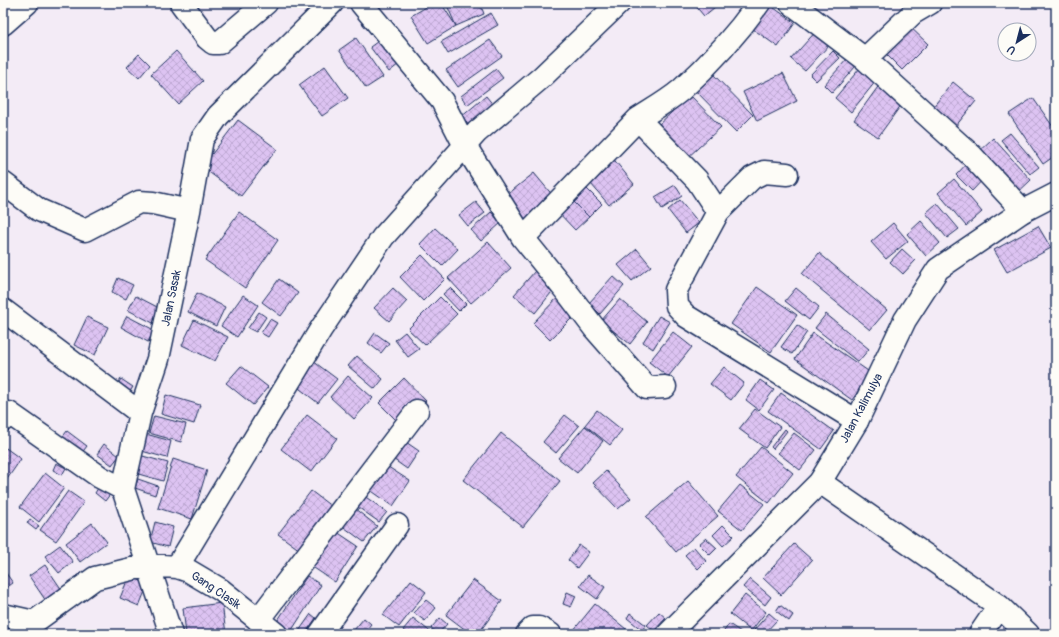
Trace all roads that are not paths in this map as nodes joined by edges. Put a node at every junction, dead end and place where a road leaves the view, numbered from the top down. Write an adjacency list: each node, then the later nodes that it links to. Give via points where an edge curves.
1 (27, 3): 10 (street)
2 (181, 3): 3 (street, via 207,38 213,43 219,43)
3 (266, 3)
4 (332, 3): 17 (street, Jalan Sasak, via 218,116 202,139)
5 (361, 3): 13 (street, via 442,100)
6 (619, 3): 13 (street, via 542,77)
7 (759, 3): 12 (street, via 720,51 680,91)
8 (791, 3): 11 (street)
9 (930, 3): 11 (street, via 913,13)
10 (3, 24)
11 (865, 59): 18 (street, via 972,156)
12 (638, 120): 19 (street, via 697,180); 20 (street)
13 (464, 144): 20 (street); 31 (street, via 383,237 314,341)
14 (787, 174): 19 (street, via 764,172 752,178)
15 (3, 183): 17 (street, via 39,210 85,230 139,202)
16 (1056, 194): 18 (street, Jalan Kalimulya)
17 (189, 211): 24 (street, Jalan Sasak, via 158,359)
18 (1023, 211): 26 (street, Jalan Kalimulya, via 938,269 905,320)
19 (718, 212): 26 (street, via 676,290 677,306 686,316)
20 (523, 238): 22 (street, via 594,329 647,388)
21 (3, 310): 24 (street)
22 (665, 387)
23 (418, 411): 34 (street)
24 (140, 412): 28 (street, Jalan Sasak)
25 (3, 420): 28 (street, via 9,413 100,477)
26 (857, 421): 27 (street, Jalan Kalimulya)
27 (820, 482): 32 (street); 40 (street, Jalan Kalimulya)
28 (123, 489): 30 (street)
29 (397, 525): 37 (street)
30 (148, 565): 31 (street, Gang Clasik); 33 (street, Gang Clasik, via 95,578 34,622); 35 (street)
31 (177, 567): 34 (street, Gang Clasik, via 221,590)
32 (999, 606): 41 (street); 42 (street)
33 (3, 615)
34 (258, 620): 36 (street, Gang Clasik)
35 (170, 633)
36 (276, 634)
37 (320, 634)
38 (527, 634): 39 (street, via 533,628 539,628)
39 (550, 634)
40 (668, 634)
41 (980, 634)
42 (1028, 634)

